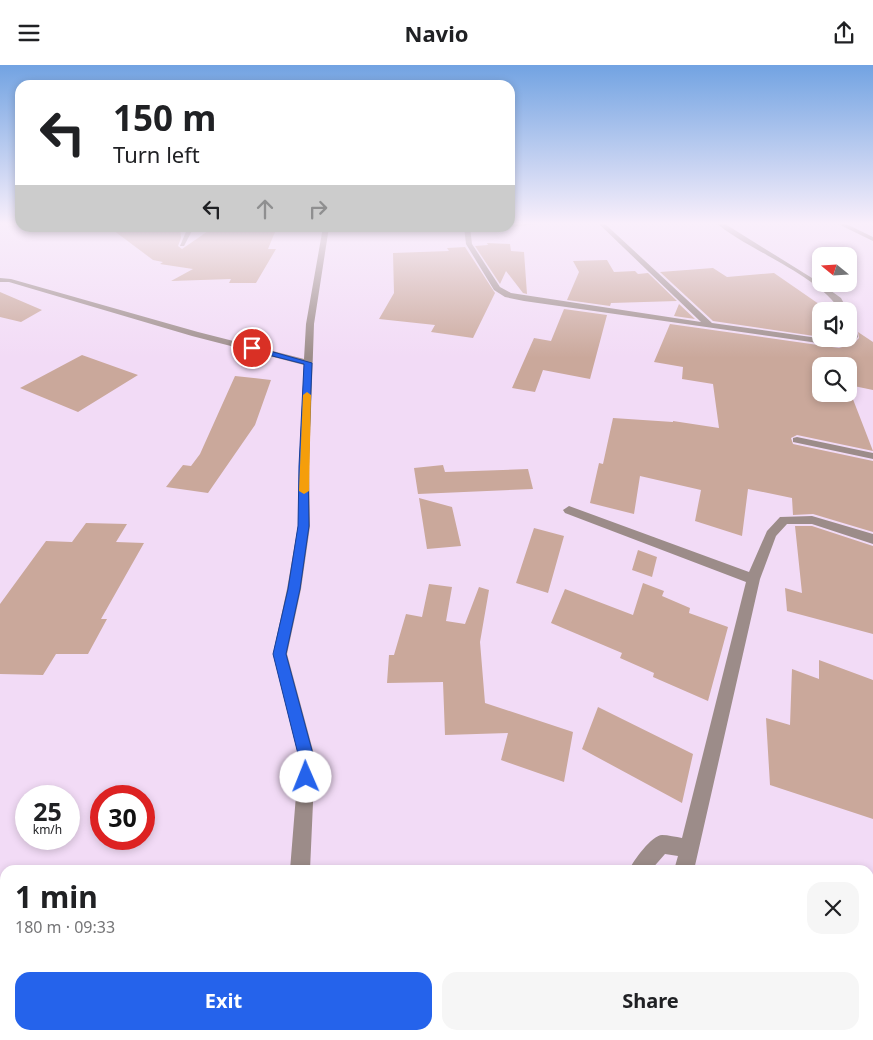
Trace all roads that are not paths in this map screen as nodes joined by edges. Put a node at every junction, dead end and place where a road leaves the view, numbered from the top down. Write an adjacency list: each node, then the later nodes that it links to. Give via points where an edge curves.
1 (319, 268): 9 (street, via 310,324)
2 (484, 268): 7 (street, via 497,288 508,295)
3 (648, 268): 7 (street)
4 (791, 268): 6 (street)
5 (0, 279): 9 (street)
6 (839, 302)
7 (710, 326): 8 (street)
8 (812, 340)
9 (308, 363): 16 (street, via 304,526 280,654 307,758)
10 (797, 440): 11 (street)
11 (873, 456)
12 (569, 510): 14 (street)
13 (873, 539): 14 (street, via 812,520 784,520 771,534)
14 (753, 579): 15 (street)
15 (688, 848): 17 (street, via 661,845); 18 (street)
16 (300, 865)
17 (643, 865)
18 (685, 865)

